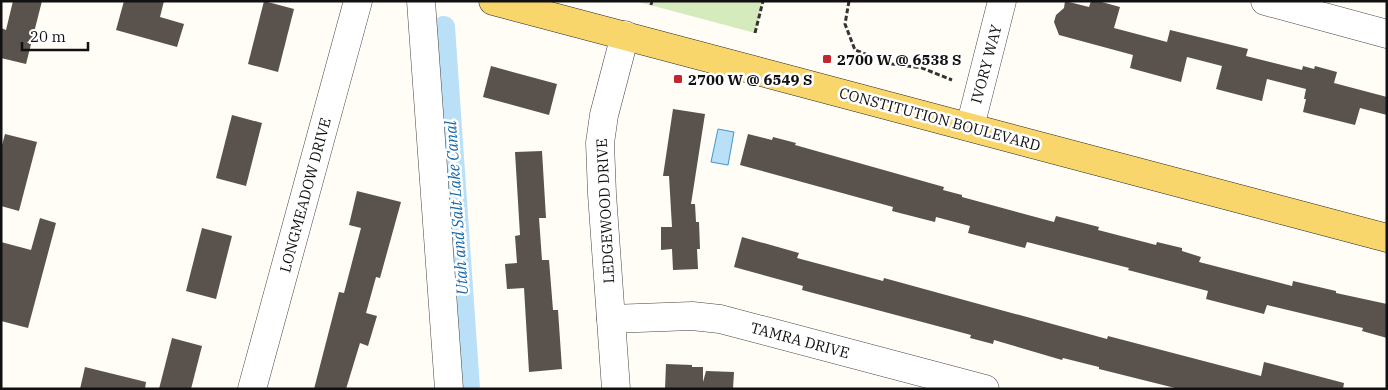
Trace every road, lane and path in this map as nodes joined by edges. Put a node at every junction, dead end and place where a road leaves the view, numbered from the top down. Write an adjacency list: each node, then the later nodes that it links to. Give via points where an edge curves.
1 (358, 1): 15 (street, LONGMEADOW DRIVE)
2 (421, 1): 16 (street)
3 (493, 1): 10 (main road, CONSTITUTION BOULEVARD)
4 (763, 1): 8 (path)
5 (850, 1): 11 (path, via 845,24 855,50 892,64 922,68)
6 (1002, 1): 12 (street, IVORY WAY)
7 (1265, 1): 9 (street)
8 (755, 33)
9 (1387, 34)
10 (625, 36): 12 (main road, CONSTITUTION BOULEVARD); 14 (street, LEDGEWOOD DRIVE, via 606,106 600,143)
11 (952, 80)
12 (970, 127): 13 (main road, CONSTITUTION BOULEVARD)
13 (1387, 238)
14 (611, 319): 17 (street, LEDGEWOOD DRIVE); 18 (street, TAMRA DRIVE, via 692,316 720,320)
15 (252, 389)
16 (449, 389)
17 (616, 389)
18 (985, 389)

